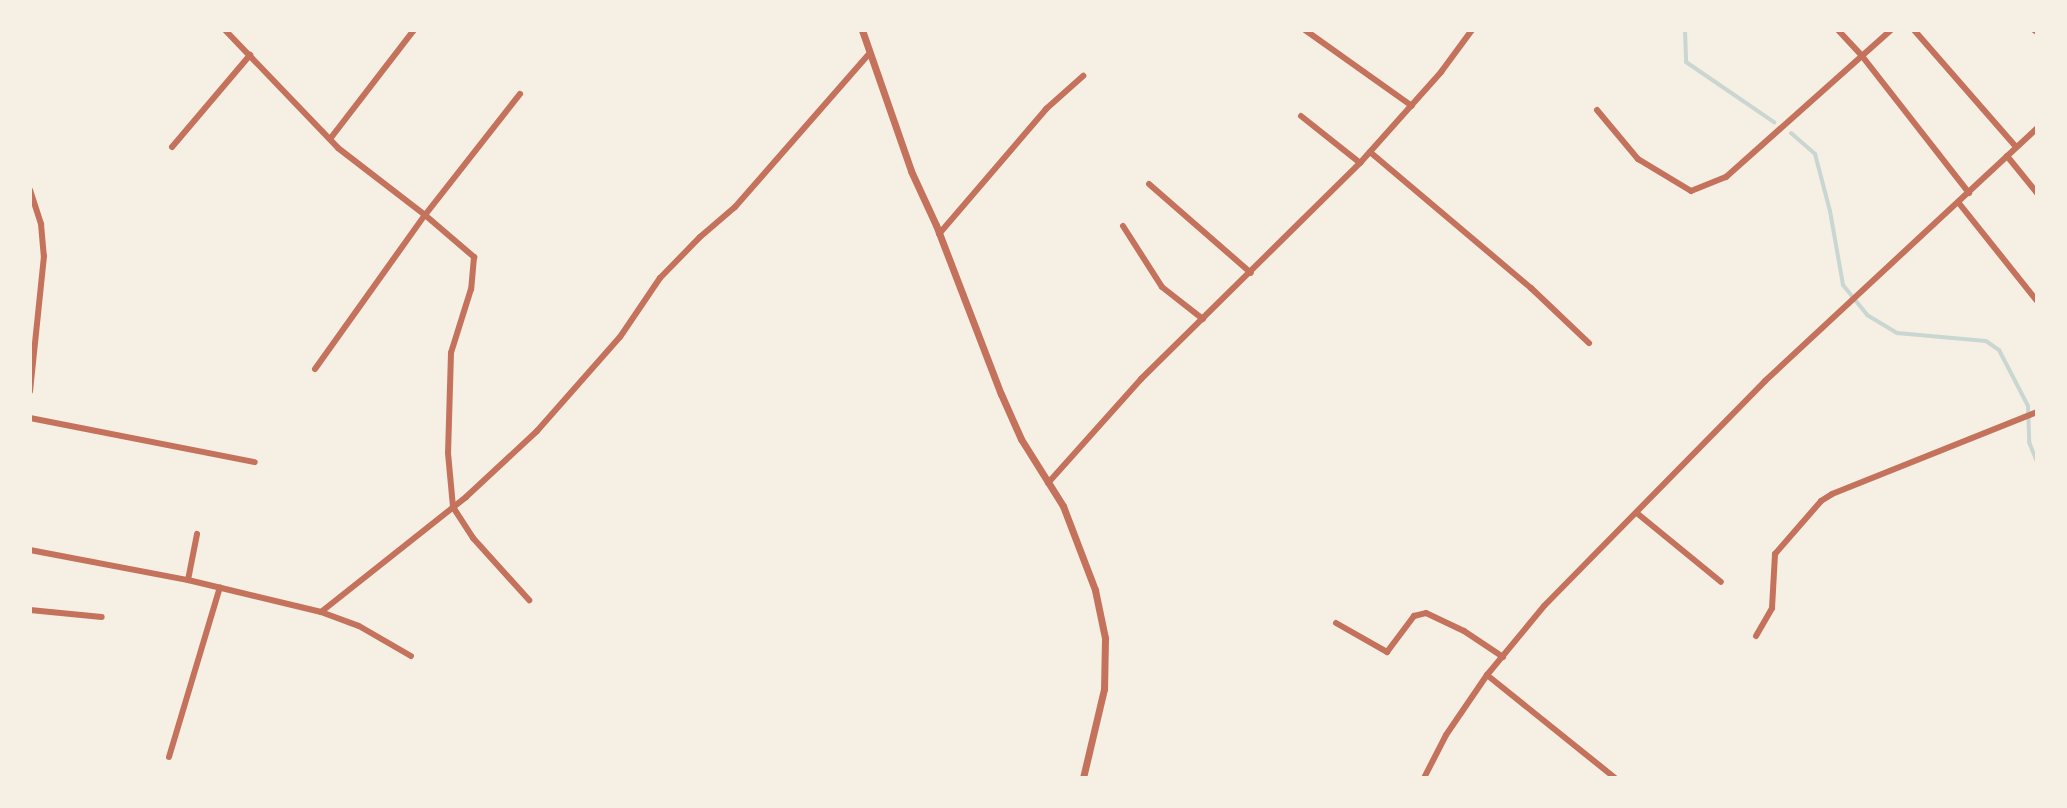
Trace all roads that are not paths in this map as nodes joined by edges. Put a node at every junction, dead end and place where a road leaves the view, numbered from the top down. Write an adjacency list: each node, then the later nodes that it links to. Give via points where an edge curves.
1 (225, 30): 10 (street)
2 (414, 30): 18 (street)
3 (862, 30): 9 (street)
4 (1305, 30): 14 (street)
5 (1472, 30): 14 (street)
6 (1838, 30): 11 (street)
7 (1891, 30): 11 (street)
8 (1914, 30): 20 (street)
9 (869, 54): 33 (street); 45 (street, via 735,207 660,278 587,378 490,477)
10 (250, 55): 18 (street); 19 (street)
11 (1862, 56): 15 (street, via 1726,177 1691,191 1638,159); 26 (street)
12 (1083, 76): 33 (street, via 1046,109)
13 (520, 94): 29 (street)
14 (1412, 106): 21 (street)
15 (1597, 110)
16 (1301, 116): 23 (street)
17 (2037, 128): 20 (street)
18 (330, 139): 29 (street)
19 (172, 147)
20 (2016, 147): 22 (street)
21 (1370, 152): 23 (street); 37 (street)
22 (2007, 156): 26 (street); 27 (street)
23 (1360, 163): 34 (street)
24 (1149, 184): 34 (street)
25 (30, 190): 30 (street)
26 (1969, 193): 28 (street)
27 (2037, 193)
28 (1958, 202): 35 (street); 46 (street, via 1735,410)
29 (425, 215): 39 (street); 45 (street, via 474,257 471,289 451,353 448,453)
30 (41, 224): 32 (street); 38 (street, via 43,285)
31 (1123, 226): 36 (street, via 1162,287)
32 (30, 231)
33 (939, 234): 44 (street, via 1001,394)
34 (1251, 273): 36 (street)
35 (2037, 301)
36 (1203, 319): 44 (street)
37 (1589, 343)
38 (32, 360): 40 (street)
39 (315, 369)
40 (30, 391)
41 (2037, 412): 57 (street, via 1821,501 1775,554 1772,608)
42 (30, 418): 43 (street)
43 (255, 462)
44 (1048, 483): 62 (street, via 1063,506 1095,590 1105,638 1104,689)
45 (453, 507): 52 (street, via 473,538); 54 (street)
46 (1638, 514): 50 (street); 59 (street, via 1553,597)
47 (197, 534): 49 (street)
48 (30, 550): 49 (street)
49 (188, 580): 51 (street)
50 (1721, 582)
51 (220, 587): 54 (street); 61 (street)
52 (529, 600)
53 (30, 610): 55 (street)
54 (321, 612): 58 (street, via 359,626)
55 (102, 617)
56 (1336, 623): 59 (street, via 1387,652 1414,616 1426,613)
57 (1756, 636)
58 (411, 656)
59 (1503, 657): 60 (street)
60 (1487, 675): 63 (street); 64 (street)
61 (169, 757)
62 (1083, 778)
63 (1424, 778)
64 (1615, 778)

